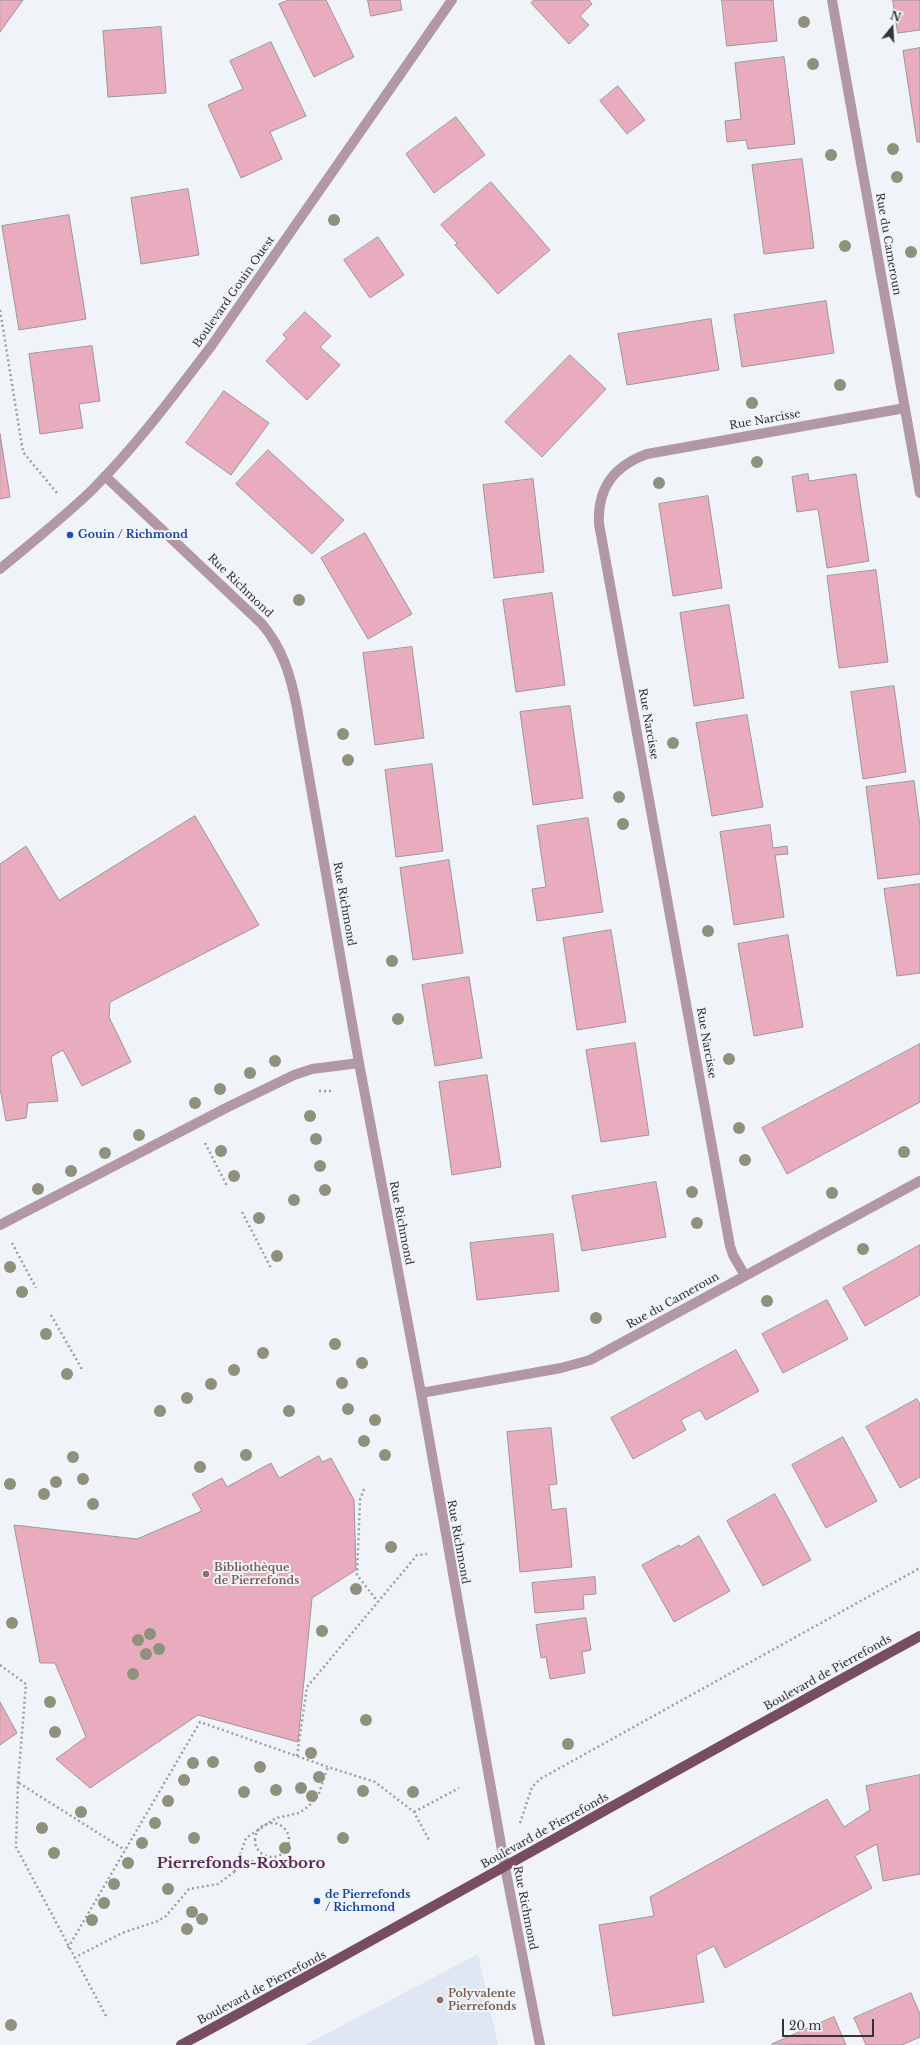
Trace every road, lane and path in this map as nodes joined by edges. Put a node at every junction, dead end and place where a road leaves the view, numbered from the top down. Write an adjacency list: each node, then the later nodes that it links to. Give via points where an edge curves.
1 (452, 0): 5 (street, Boulevard Gouin Ouest, via 212,345)
2 (832, 0): 4 (street, Rue du Cameroun)
3 (0, 310): 6 (path, via 23,452)
4 (905, 408): 7 (street, Rue du Cameroun); 17 (street, Rue Narcisse, via 635,458 615,472 600,503 599,524 730,1246)
5 (105, 476): 8 (street, Boulevard Gouin Ouest, via 78,503); 9 (street, Rue Richmond, via 248,610 271,634 284,658 297,708)
6 (57, 493)
7 (920, 493)
8 (0, 569)
9 (359, 1063): 14 (street, via 312,1069 294,1075); 21 (street, Rue Richmond)
10 (211, 1140): 12 (path, via 205,1143)
11 (920, 1181): 17 (street, Rue du Cameroun)
12 (227, 1186)
13 (242, 1212): 16 (path)
14 (0, 1225)
15 (12, 1243): 18 (path)
16 (271, 1268)
17 (744, 1274): 21 (street, Rue du Cameroun, via 590,1360 561,1368)
18 (36, 1288)
19 (51, 1315): 20 (path)
20 (83, 1371)
21 (421, 1393): 38 (street, Rue Richmond)
22 (364, 1489): 25 (path, via 360,1500 357,1575)
23 (417, 1555): 25 (path)
24 (920, 1568): 31 (path, via 792,1638 758,1660 667,1707 540,1779)
25 (378, 1602): 28 (path, via 307,1687)
26 (920, 1636): 38 (main road, Boulevard de Pierrefonds)
27 (0, 1665): 30 (path, via 26,1684)
28 (297, 1756): 29 (path); 36 (path, via 200,1722)
29 (328, 1767): 33 (path, via 374,1782); 34 (path, via 318,1796 309,1806 299,1813 276,1818)
30 (18, 1782): 36 (path); 40 (path, via 16,1847)
31 (532, 1787)
32 (459, 1788): 33 (path)
33 (414, 1812): 35 (path)
34 (260, 1827): 37 (path, via 256,1842); 37 (path, via 276,1823 288,1835 288,1846 285,1851 276,1856); 39 (path, via 246,1838)
35 (429, 1840)
36 (125, 1850): 40 (path)
37 (264, 1855): 39 (path)
38 (505, 1867): 43 (main road, Boulevard de Pierrefonds); 44 (street, Rue Richmond)
39 (234, 1872): 41 (path, via 218,1884 189,1889 166,1916 158,1921 122,1933)
40 (68, 1948): 41 (path)
41 (74, 1958): 42 (path)
42 (106, 2016)
43 (181, 2045)
44 (540, 2045)

